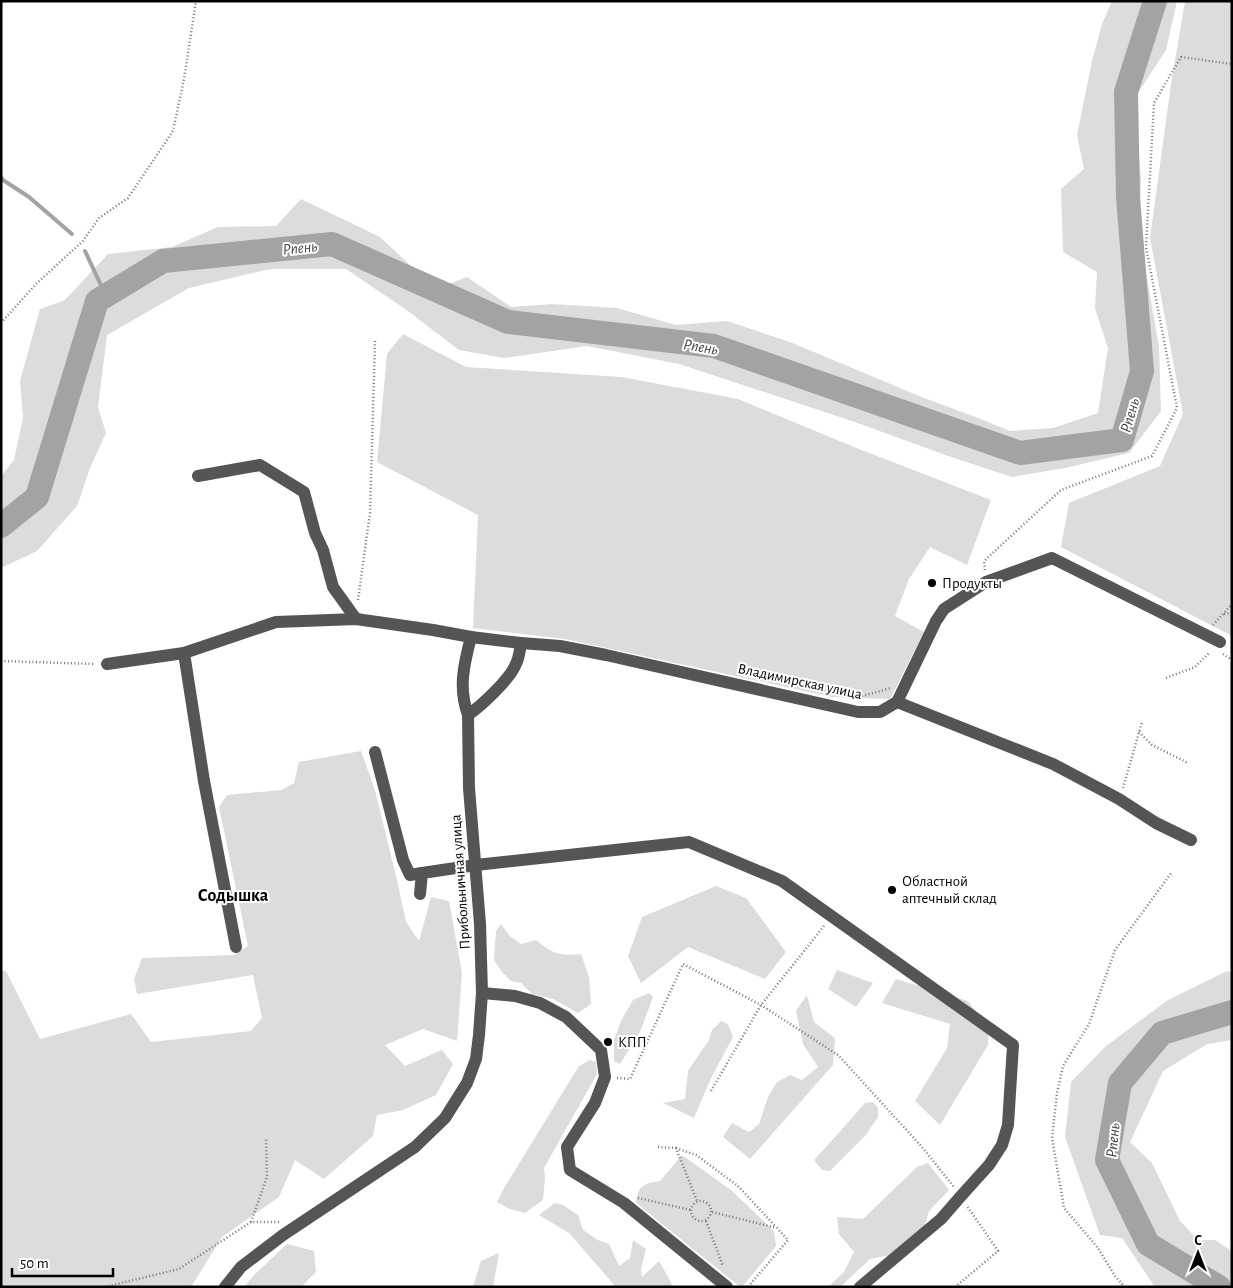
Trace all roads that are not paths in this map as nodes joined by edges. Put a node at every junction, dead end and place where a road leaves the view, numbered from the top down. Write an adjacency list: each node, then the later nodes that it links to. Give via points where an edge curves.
1 (198, 476): 2 (street, via 260,465 304,492 333,587)
2 (356, 619): 3 (street); 6 (street, via 276,622)
3 (470, 637): 5 (street, Владимирская улица); 9 (street, Прибольничная улица, via 461,682)
4 (1220, 642): 8 (street, via 1052,558 986,582 944,609)
5 (521, 643): 8 (street, Владимирская улица, via 597,653 858,712 880,712); 9 (street, via 515,667 509,676)
6 (184, 653): 7 (street); 15 (street, via 204,781)
7 (107, 664)
8 (897, 702): 11 (street, via 1053,764)
9 (468, 715): 12 (street, Прибольничная улица, via 469,788)
10 (375, 752): 13 (street, via 403,860 410,875)
11 (1191, 840)
12 (476, 865): 13 (street); 16 (street, Прибольничная улица); 19 (street, via 689,842 782,882 1013,1045 1008,1124 1002,1146 989,1166 941,1219)
13 (422, 873): 14 (street)
14 (420, 894)
15 (236, 947)
16 (482, 993): 17 (street, Прибольничная улица, via 476,1059 467,1083 445,1118 415,1147 296,1226 241,1267); 18 (street, via 515,996 540,1003 566,1017 601,1050 605,1077 595,1103 567,1147 570,1170 624,1203)
17 (225, 1287)
18 (727, 1287)
19 (860, 1287)

